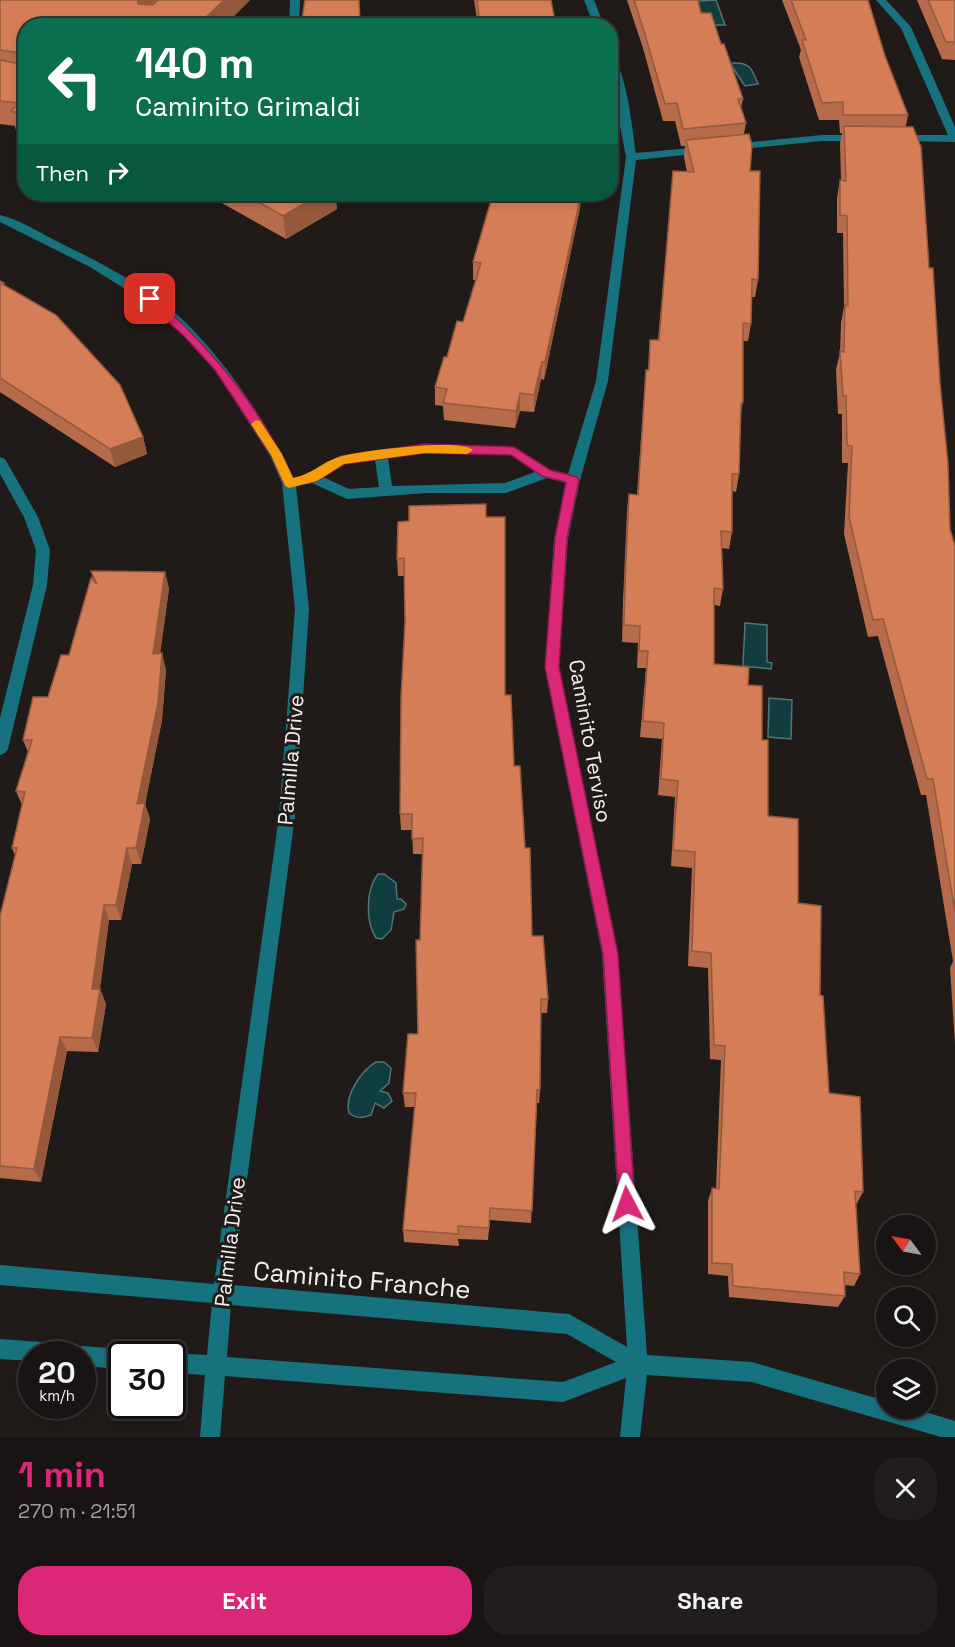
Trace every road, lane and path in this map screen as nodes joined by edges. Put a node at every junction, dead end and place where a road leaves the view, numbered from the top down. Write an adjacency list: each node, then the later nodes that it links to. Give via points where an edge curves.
1 (295, 0): 4 (street)
2 (589, 0): 5 (street)
3 (881, 0): 7 (street, via 906,27)
4 (294, 18)
5 (596, 18)
6 (618, 80): 10 (street, Caminito Terviso)
7 (955, 138): 8 (street, via 822,138)
8 (726, 148)
9 (715, 149): 10 (street)
10 (631, 157): 16 (street, Caminito Terviso, via 602,381)
11 (0, 218): 17 (street, Palmilla Drive, via 94,264 150,299 188,333 219,367 276,454)
12 (381, 455): 14 (street, via 425,448 514,451); 15 (street, via 341,460); 18 (street)
13 (0, 462): 19 (street, via 31,517 43,550 40,585)
14 (546, 473): 16 (street); 18 (street, via 506,488)
15 (313, 478): 17 (street); 18 (street, via 347,494)
16 (573, 480): 25 (street, Caminito Terviso, via 561,538 552,667 610,954)
17 (289, 483): 21 (street, Palmilla Drive, via 302,609 287,816)
18 (386, 491)
19 (0, 749)
20 (0, 1275): 21 (street, Caminito Franche)
21 (222, 1294): 25 (street, Caminito Franche, via 569,1324); 26 (street, Palmilla Drive)
22 (0, 1349): 23 (street)
23 (18, 1350)
24 (186, 1364): 26 (street, Caminito Franche)
25 (638, 1364): 26 (street, Caminito Franche, via 563,1392); 27 (street, Caminito Franche, via 752,1372); 29 (street, Caminito Terviso)
26 (216, 1367): 28 (street, Palmilla Drive)
27 (955, 1431)
28 (210, 1437)
29 (630, 1437)

